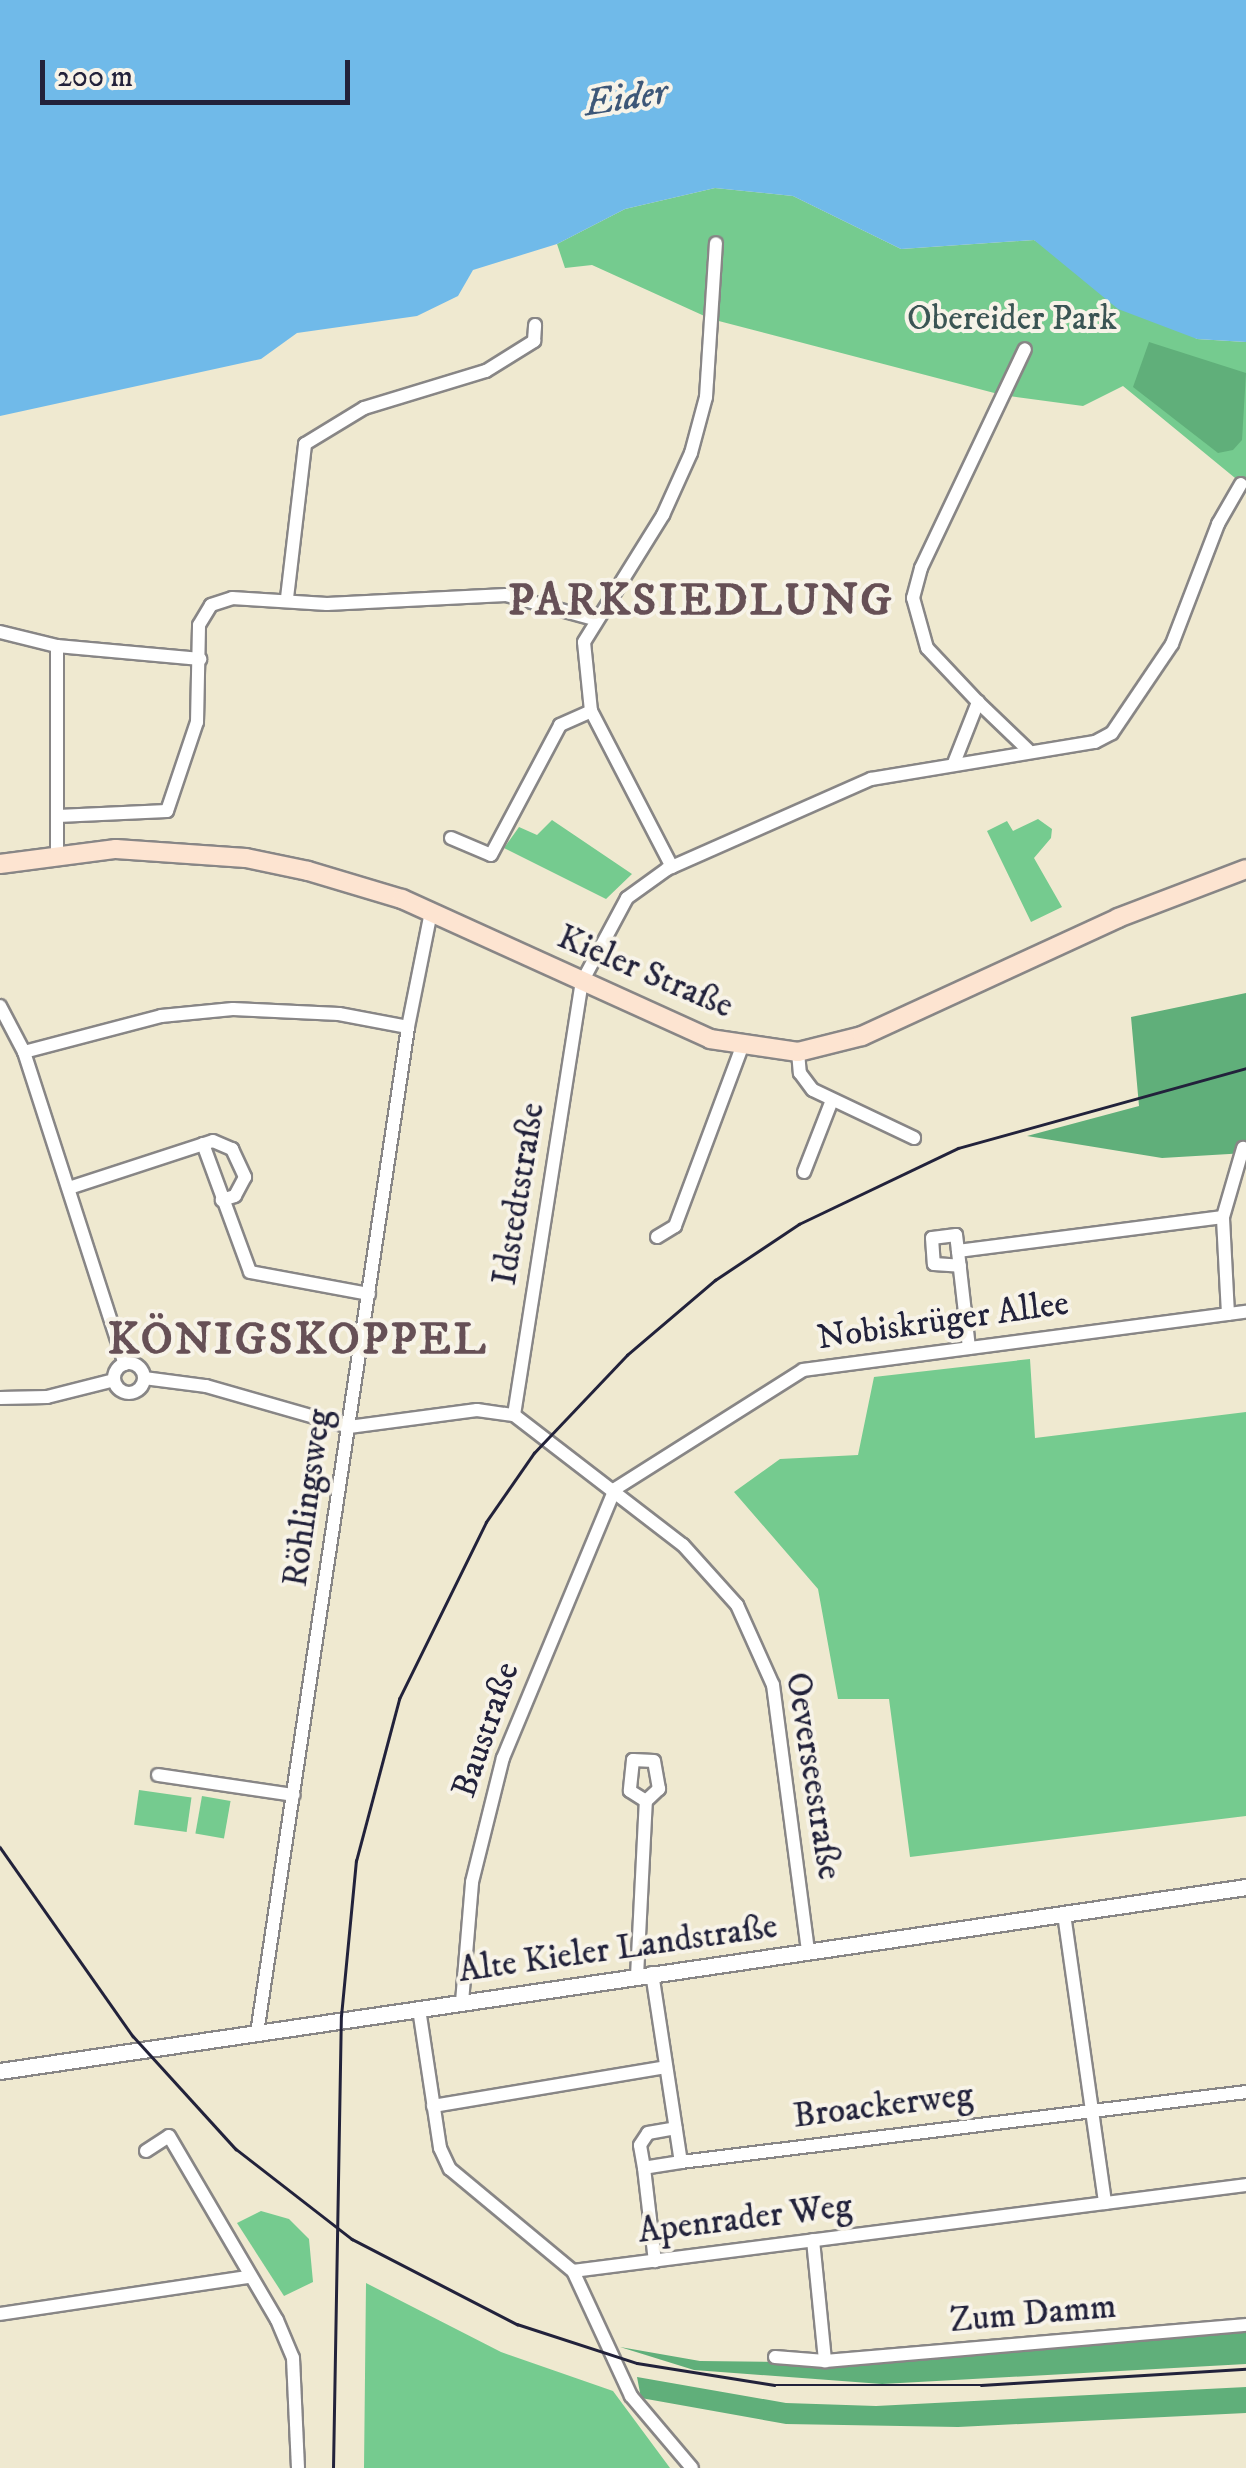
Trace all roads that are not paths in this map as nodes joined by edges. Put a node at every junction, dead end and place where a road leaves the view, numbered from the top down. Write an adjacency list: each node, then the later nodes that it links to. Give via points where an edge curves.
1 (716, 243): 6 (street, via 706,397 691,453 647,544)
2 (535, 326): 5 (street, via 534,341 486,371 364,408 305,444)
3 (1026, 349): 10 (street, via 921,568 913,598 927,648)
4 (1241, 484): 12 (street, Idstedtstraße, via 1218,524 1172,644 1119,726 1096,742)
5 (287, 598): 6 (street, via 327,604 506,595); 9 (street, via 232,598 212,605 200,624)
6 (594, 618): 11 (street, via 583,669)
7 (0, 632): 8 (street)
8 (57, 646): 9 (street); 14 (street)
9 (200, 659): 14 (street, via 197,722 167,811)
10 (978, 702): 12 (street); 13 (street)
11 (591, 711): 15 (street, via 560,725 491,855); 18 (street)
12 (1028, 750): 13 (street, Idstedtstraße)
13 (954, 763): 18 (street, Idstedtstraße, via 872,779)
14 (58, 816): 16 (street)
15 (451, 838)
16 (57, 853): 17 (main road, Kieler Straße); 20 (main road, Kieler Straße, via 116,849 246,858 369,887)
17 (0, 864)
18 (672, 867): 21 (street, Idstedtstraße, via 627,898)
19 (1246, 869): 26 (main road, Kieler Straße, via 1118,918 862,1036)
20 (431, 912): 21 (main road, Kieler Straße); 23 (street, Röhlingsweg)
21 (582, 982): 24 (main road, Kieler Straße); 46 (street, Idstedtstraße)
22 (0, 1006): 25 (street)
23 (408, 1027): 25 (street, via 321,1012 233,1009 161,1016); 38 (street, Röhlingsweg)
24 (742, 1047): 26 (main road, Kieler Straße); 35 (street, via 675,1226)
25 (24, 1052): 32 (street)
26 (798, 1052): 27 (street, via 804,1084)
27 (832, 1100): 28 (street); 31 (street)
28 (914, 1138)
29 (203, 1144): 32 (street); 33 (street); 33 (street, via 223,1142 242,1165 242,1189)
30 (1242, 1148): 34 (street)
31 (804, 1172)
32 (69, 1188): 42 (street)
33 (222, 1200): 38 (street, via 250,1272)
34 (1223, 1218): 36 (street); 40 (street)
35 (657, 1237)
36 (958, 1251): 37 (street); 37 (street, via 956,1235 932,1238 934,1264)
37 (960, 1266): 41 (street)
38 (369, 1294): 47 (street, Röhlingsweg)
39 (1246, 1312): 40 (street, Nobiskrüger Allee)
40 (1228, 1314): 41 (street, Nobiskrüger Allee)
41 (969, 1348): 48 (street, Nobiskrüger Allee, via 803,1370)
42 (124, 1364): 43 (street, via 139,1367); 44 (street)
43 (144, 1378): 44 (street, via 130,1393); 47 (street, via 206,1386)
44 (114, 1380): 45 (street, via 46,1397)
45 (0, 1398)
46 (514, 1415): 47 (street, via 477,1410); 48 (street)
47 (348, 1426): 50 (street, Röhlingsweg)
48 (615, 1489): 54 (street, Oeverseestraße, via 712,1574 760,1649 783,1742); 56 (street, Baustraße, via 503,1758 472,1882)
49 (158, 1776): 50 (street)
50 (294, 1794): 58 (street, Röhlingsweg)
51 (646, 1800): 55 (street)
52 (1246, 1888): 53 (street, Alte Kieler Landstraße)
53 (1064, 1914): 54 (street, Alte Kieler Landstraße); 63 (street)
54 (808, 1951): 55 (street, Alte Kieler Landstraße)
55 (645, 1974): 56 (street, Alte Kieler Landstraße); 59 (street)
56 (462, 2002): 57 (street, Alte Kieler Landstraße)
57 (419, 2009): 58 (street, Alte Kieler Landstraße); 62 (street)
58 (258, 2033): 60 (street, Alte Kieler Landstraße)
59 (666, 2067): 62 (street); 64 (street)
60 (0, 2071)
61 (1246, 2092): 63 (street, Broackerweg)
62 (434, 2106): 72 (street, via 450,2169)
63 (1092, 2111): 66 (street, Broackerweg); 69 (street)
64 (676, 2128): 66 (street); 67 (street, via 648,2133 640,2145)
65 (146, 2152): 73 (street, via 169,2136)
66 (681, 2162): 67 (street, Broackerweg)
67 (644, 2168): 71 (street)
68 (1246, 2185): 69 (street, Apenrader Weg)
69 (1105, 2203): 70 (street, Apenrader Weg)
70 (813, 2240): 71 (street, Apenrader Weg); 77 (street)
71 (655, 2262): 72 (street, Apenrader Weg)
72 (574, 2271): 79 (street, via 631,2396)
73 (248, 2277): 74 (street); 78 (street, via 293,2358)
74 (0, 2314)
75 (1246, 2326): 77 (street, Zum Damm)
76 (775, 2357): 77 (street, Zum Damm)
77 (826, 2360)
78 (298, 2468)
79 (692, 2468)

